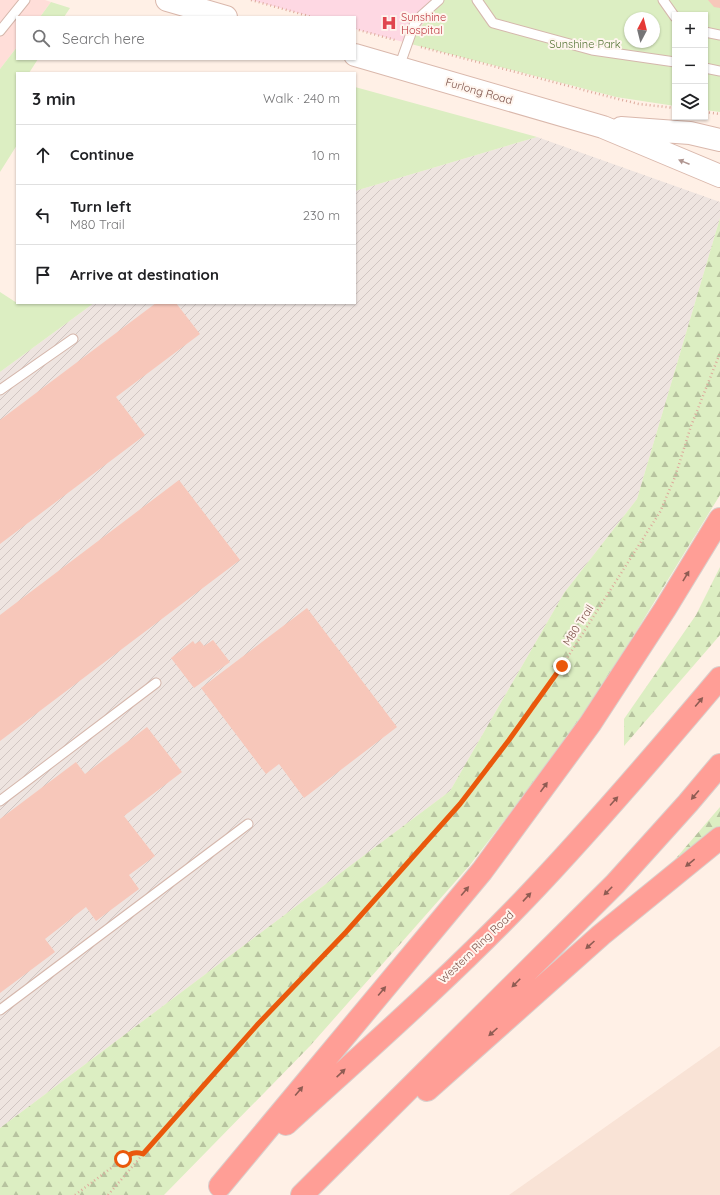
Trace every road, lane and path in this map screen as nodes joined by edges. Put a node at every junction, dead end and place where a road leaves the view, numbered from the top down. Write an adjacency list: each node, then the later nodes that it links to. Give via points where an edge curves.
1 (26, 0): 11 (lane)
2 (167, 0): 8 (main road)
3 (251, 0): 9 (path)
4 (439, 0): 14 (lane, via 414,25)
5 (477, 0): 16 (lane, via 492,23 592,50)
6 (663, 0): 7 (lane)
7 (672, 13)
8 (223, 16)
9 (308, 16)
10 (356, 29): 14 (path)
11 (0, 31)
12 (708, 33): 13 (lane)
13 (720, 35)
14 (407, 43): 17 (lane); 20 (path, via 614,98)
15 (356, 55): 17 (main road, Furlong Road)
16 (672, 62)
17 (399, 67): 23 (main road, Furlong Road)
18 (708, 69): 19 (lane)
19 (720, 71)
20 (672, 108)
21 (708, 112): 22 (path)
22 (720, 114)
23 (603, 127): 24 (main road, Furlong Road, via 690,133); 25 (main road, Furlong Road, one-way to 23)
24 (720, 140)
25 (720, 176)
26 (73, 339): 28 (lane)
27 (720, 353): 37 (path, M80 Trail, via 660,512 562,666 509,740 460,804 346,932 258,1024)
28 (0, 390)
29 (720, 519): 38 (highway, one-way to 29, via 482,871 590,724 666,609)
30 (720, 678): 38 (highway, Western Ring Road, one-way to 30, via 464,960 523,901 644,768)
31 (156, 683): 33 (lane)
32 (720, 765): 41 (highway, one-way to 41, via 614,884)
33 (0, 801)
34 (248, 824): 36 (lane)
35 (720, 838): 42 (highway, one-way to 42, via 601,935)
36 (0, 1010)
37 (143, 1154): 39 (path, via 130,1154); 40 (path, M80 Trail)
38 (215, 1190)
39 (75, 1195)
40 (108, 1195)
41 (302, 1195)
42 (306, 1195)

